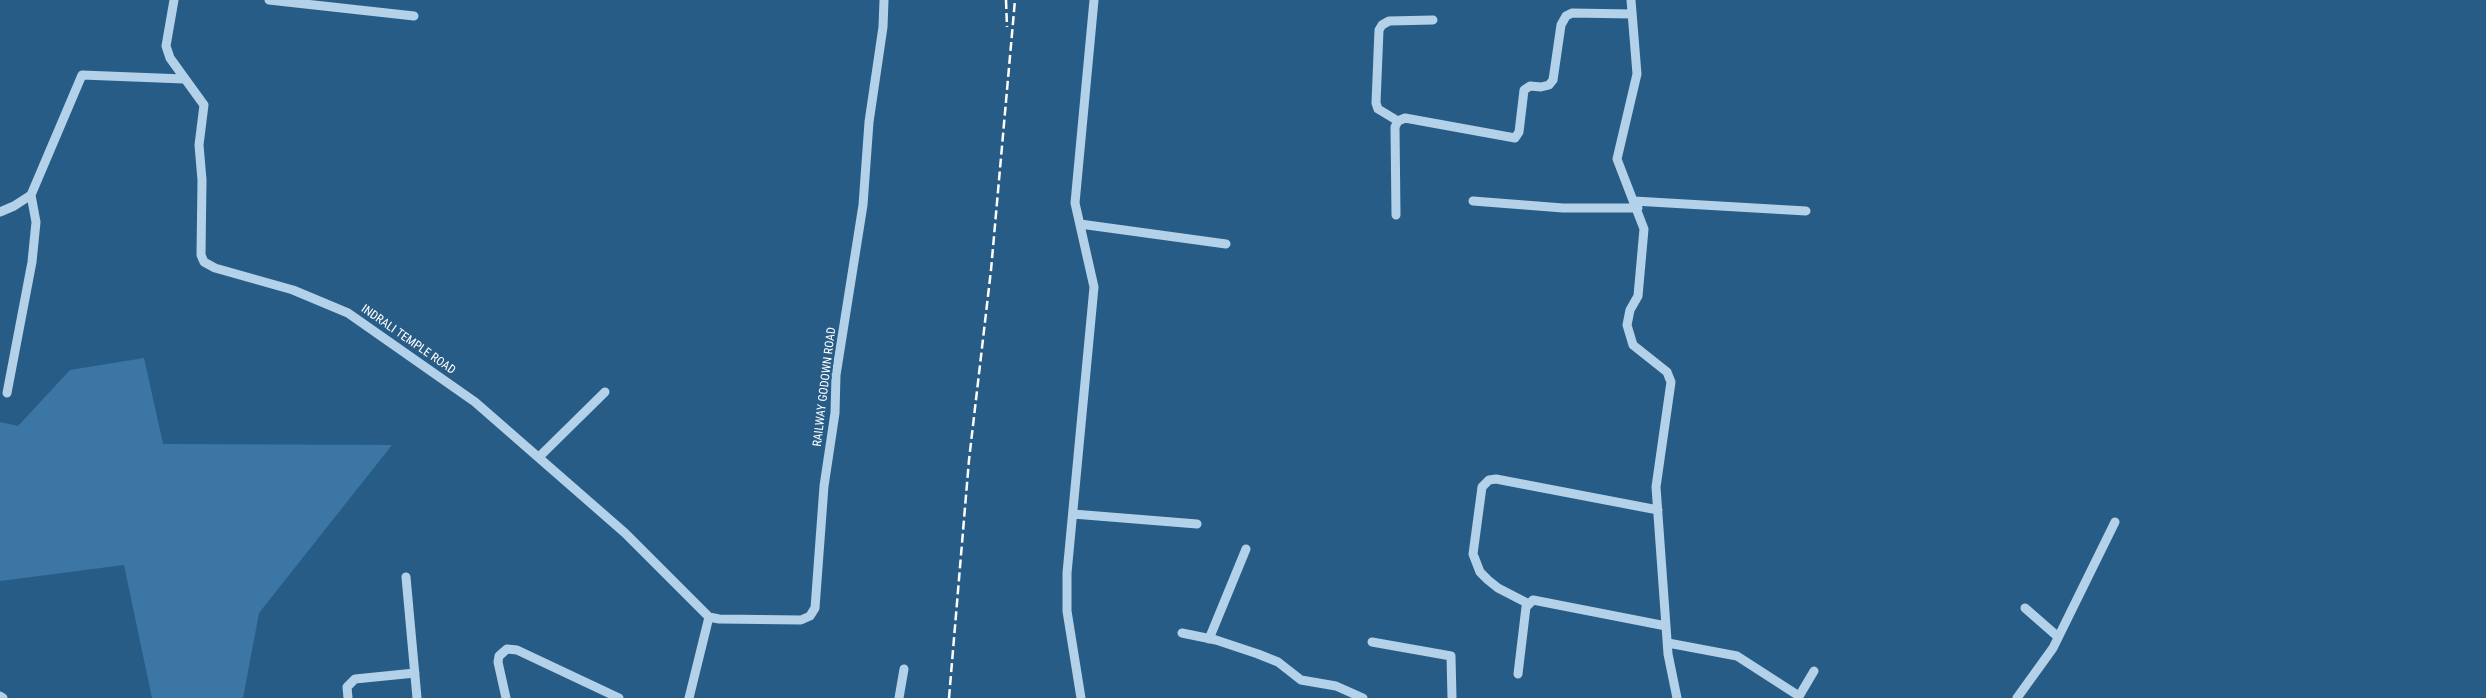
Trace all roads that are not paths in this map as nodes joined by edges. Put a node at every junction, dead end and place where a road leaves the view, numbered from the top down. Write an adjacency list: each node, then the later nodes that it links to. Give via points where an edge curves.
1 (174, 0): 9 (street, INDRALI TEMPLE ROAD, via 166,46)
2 (269, 0): 7 (street)
3 (884, 0): 30 (street, RAILWAY GODOWN ROAD, via 863,205 836,375 815,608 810,616 801,620 719,620)
4 (1094, 0): 17 (street, via 1075,203)
5 (1631, 0): 6 (street)
6 (1632, 14): 10 (street, via 1572,12 1566,16 1561,24 1553,80 1549,85 1530,86 1524,90 1519,132 1515,138 1405,118); 13 (street, via 1637,74 1616,159)
7 (414, 16)
8 (1433, 20): 10 (street, via 1388,21 1380,30 1376,103 1378,109)
9 (184, 79): 11 (street, via 82,75); 21 (street, INDRALI TEMPLE ROAD, via 204,105 199,145 201,256 204,262 294,290 348,313 476,402)
10 (1398, 121): 16 (street, via 1395,127)
11 (31, 195): 15 (street); 20 (street, via 36,222 32,262)
12 (1473, 201): 13 (street, via 1562,208)
13 (1636, 204): 14 (street); 22 (street, via 1644,229 1638,296 1630,310 1627,325 1633,345 1667,372 1671,382 1656,488)
14 (1806, 211)
15 (0, 212)
16 (1396, 215)
17 (1080, 224): 18 (street); 23 (street, via 1094,287)
18 (1226, 244)
19 (605, 392): 21 (street)
20 (7, 393)
21 (539, 457): 30 (street, INDRALI TEMPLE ROAD, via 626,533)
22 (1658, 510): 28 (street, via 1489,480 1482,488 1473,554 1480,572 1488,580); 31 (street)
23 (1073, 514): 25 (street); 48 (street, via 1067,611)
24 (2115, 522): 33 (street)
25 (1196, 524)
26 (1246, 549): 34 (street)
27 (406, 577): 39 (street)
28 (1529, 604): 31 (street, via 1536,600); 40 (street)
29 (2026, 608): 33 (street)
30 (709, 617): 46 (street)
31 (1666, 626): 36 (street)
32 (1182, 633): 34 (street)
33 (2057, 636): 52 (street, via 2053,648)
34 (1209, 638): 49 (street, via 1278,662 1301,680 1336,686)
35 (1372, 642): 50 (street, via 1451,656)
36 (1668, 644): 41 (street, via 1737,656); 51 (street)
37 (904, 669): 47 (street)
38 (1814, 671): 41 (street)
39 (415, 673): 42 (street, via 355,679 347,687); 43 (street)
40 (1518, 674)
41 (1799, 697)
42 (348, 698)
43 (417, 698)
44 (506, 698): 45 (street, via 498,662 508,649 517,650)
45 (619, 698)
46 (689, 698)
47 (900, 698)
48 (1081, 698)
49 (1363, 698)
50 (1452, 698)
51 (1677, 698)
52 (2017, 698)

